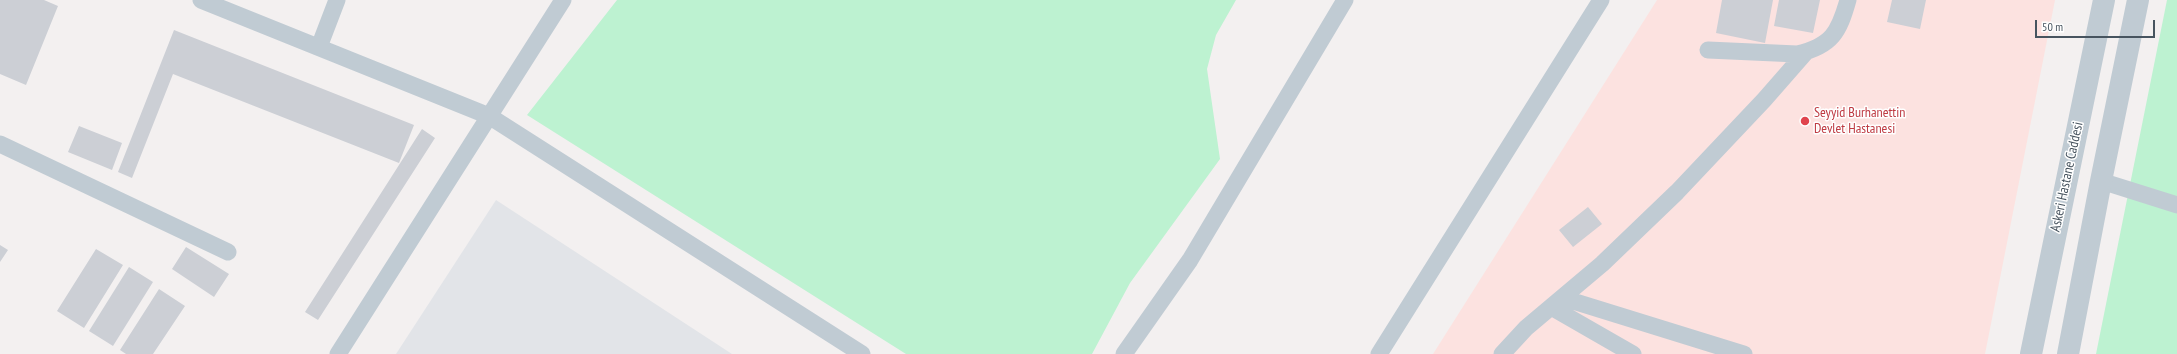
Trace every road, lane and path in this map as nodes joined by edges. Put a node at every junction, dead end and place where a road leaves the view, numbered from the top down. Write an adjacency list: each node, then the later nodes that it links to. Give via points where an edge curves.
1 (201, 0): 9 (street)
2 (337, 0): 9 (street)
3 (563, 0): 12 (street)
4 (1345, 0): 20 (street, via 1190,260)
5 (1601, 0): 21 (street)
6 (1848, 0): 11 (street, via 1840,26 1835,33 1821,45)
7 (2104, 0): 25 (street, Askeri Hastane Caddesi)
8 (2138, 0): 14 (street)
9 (319, 48): 12 (street)
10 (1708, 50): 11 (street, via 1797,54)
11 (1806, 52): 17 (street, via 1748,118 1677,192)
12 (489, 116): 18 (street); 19 (street)
13 (0, 144): 16 (street)
14 (2101, 181): 15 (street); 26 (street)
15 (2177, 205)
16 (228, 252)
17 (1557, 303): 22 (street, via 1526,328); 23 (street); 24 (street)
18 (338, 354)
19 (862, 354)
20 (1124, 354)
21 (1379, 354)
22 (1502, 354)
23 (1633, 354)
24 (1744, 354)
25 (2031, 354)
26 (2068, 354)

